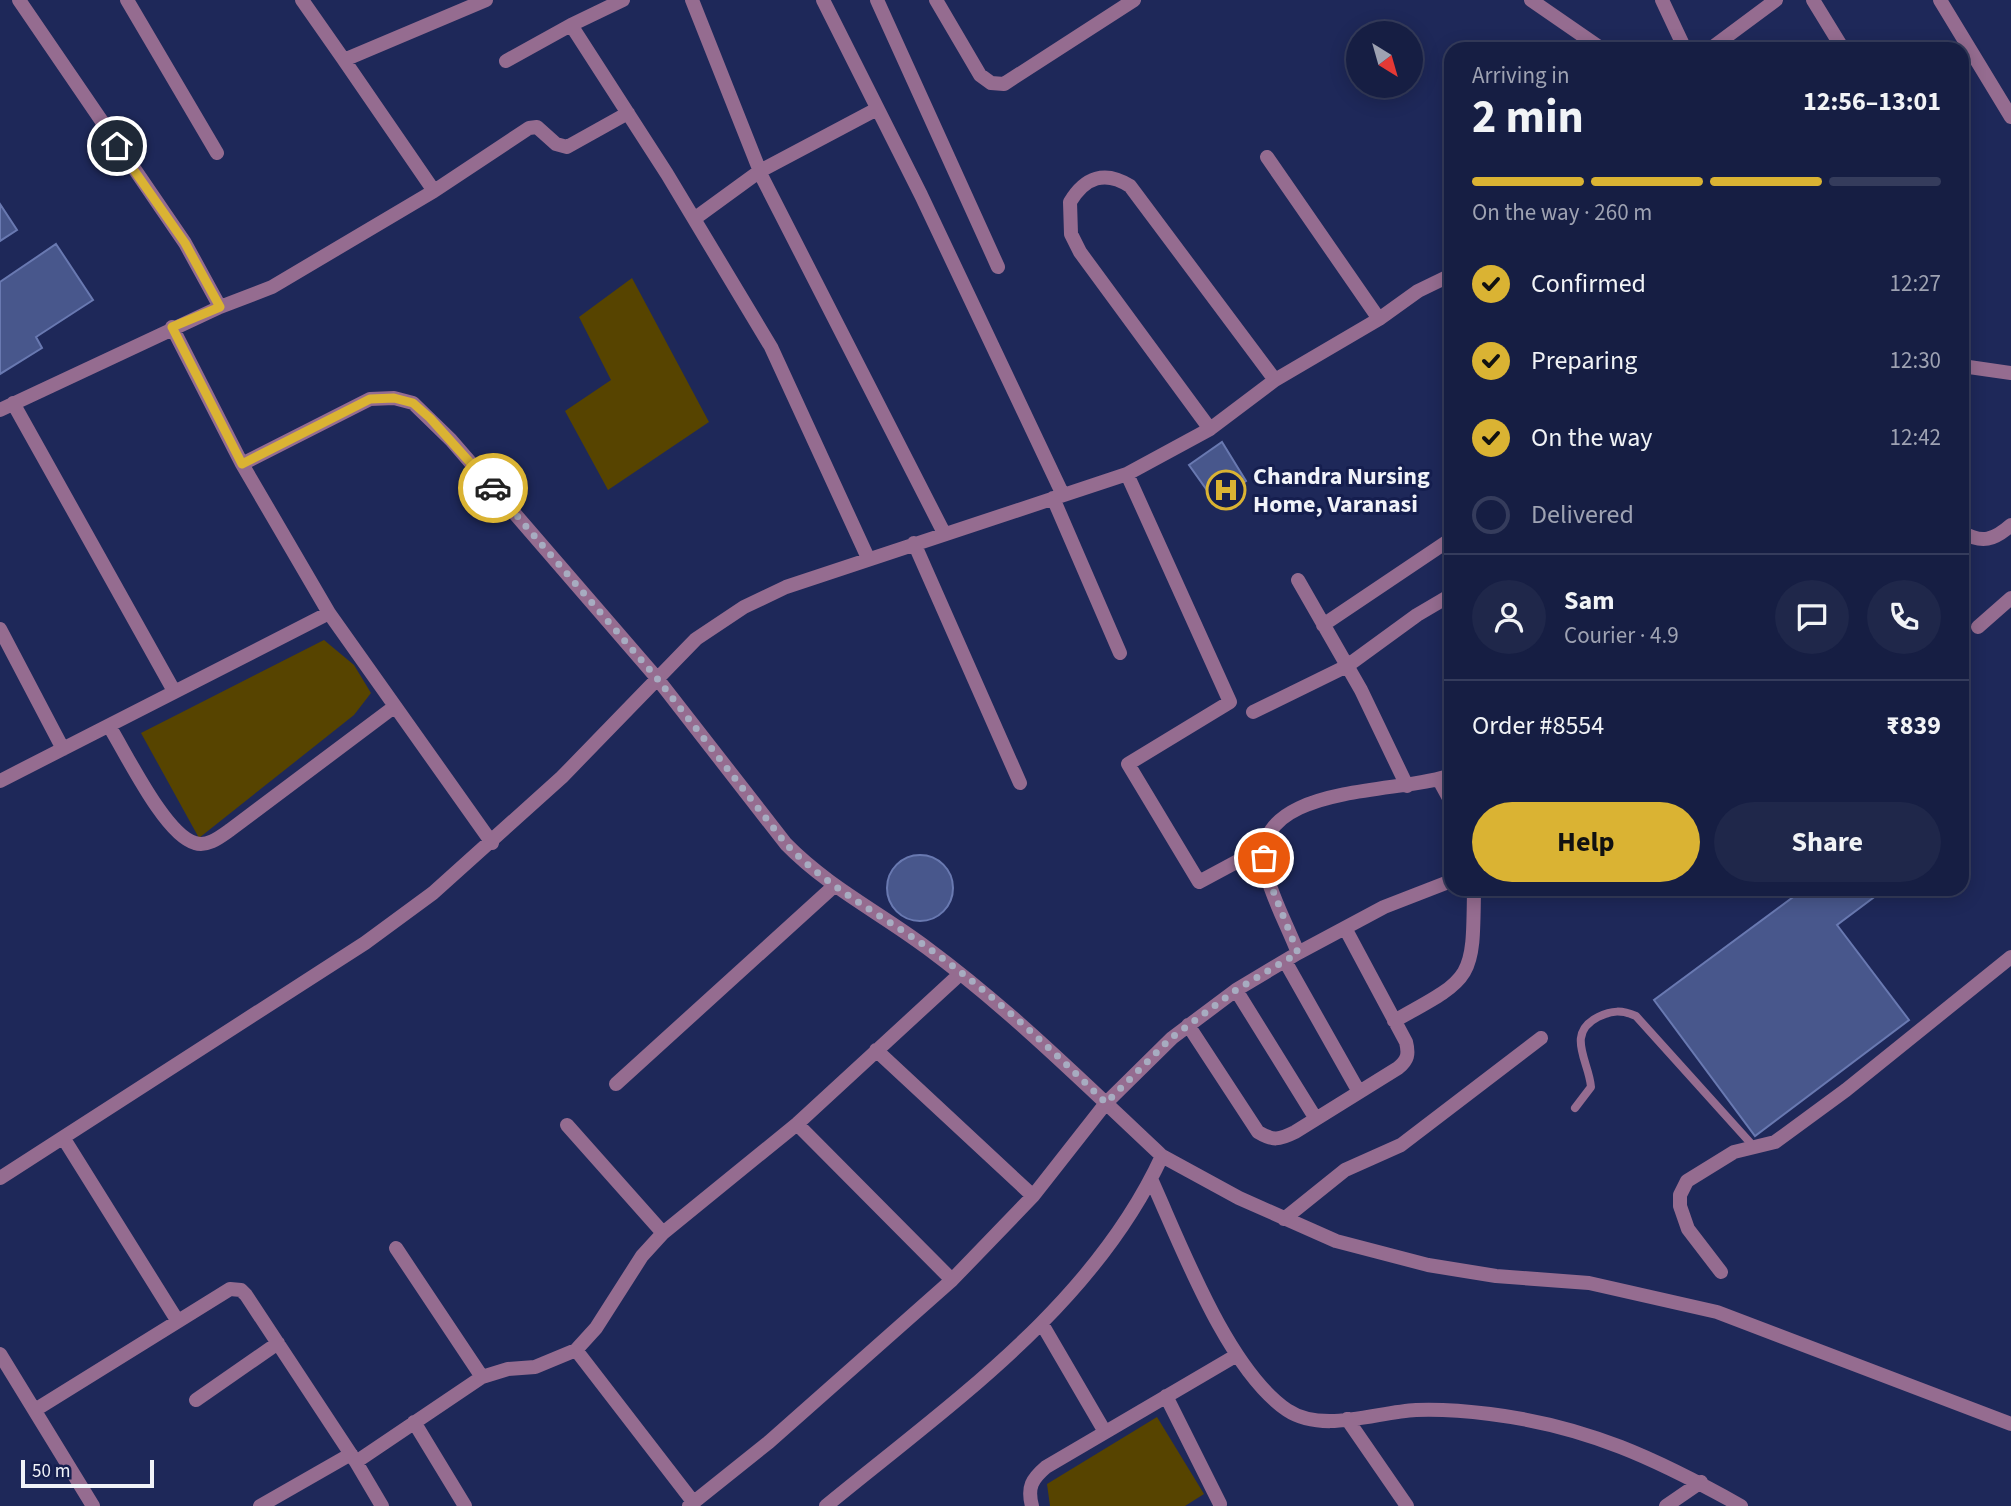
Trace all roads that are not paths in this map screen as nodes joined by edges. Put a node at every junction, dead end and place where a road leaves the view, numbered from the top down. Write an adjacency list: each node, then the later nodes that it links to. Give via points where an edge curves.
1 (19, 0): 35 (street, via 185,243)
2 (127, 0): 28 (street)
3 (302, 0): 23 (street)
4 (486, 0): 23 (street)
5 (623, 0): 16 (street)
6 (692, 0): 30 (street)
7 (877, 0): 33 (street)
8 (936, 0): 9 (street, via 980,75 991,83 1004,84)
9 (1134, 0)
10 (1531, 0): 17 (street)
11 (1662, 0): 18 (street)
12 (1776, 0): 19 (street)
13 (1813, 0): 20 (street)
14 (1940, 0): 21 (street)
15 (829, 2): 25 (street)
16 (571, 24): 24 (street); 26 (street)
17 (1592, 42)
18 (1682, 42)
19 (1719, 42)
20 (1839, 42)
21 (1965, 42)
22 (1969, 48): 27 (street)
23 (344, 60): 31 (street)
24 (506, 61)
25 (877, 109): 30 (street); 45 (street)
26 (628, 113): 31 (street, via 567,147 556,144 537,127 529,128); 32 (street)
27 (2011, 117)
28 (217, 153)
29 (1267, 158): 36 (street)
30 (760, 171): 32 (street); 47 (street)
31 (434, 191): 35 (street, via 272,287)
32 (694, 219): 51 (street, via 771,347)
33 (998, 267)
34 (1444, 278): 36 (street)
35 (220, 307): 37 (street)
36 (1379, 319): 40 (street)
37 (172, 327): 41 (street); 43 (street)
38 (1969, 367): 39 (street)
39 (2011, 373)
40 (1275, 380): 42 (street); 42 (street, via 1130,186 1117,177 1087,181 1070,202 1071,234 1099,281)
41 (7, 407): 62 (street)
42 (1210, 429): 44 (street)
43 (242, 464): 55 (street); 61 (street, via 370,399 413,403 451,440)
44 (1127, 474): 45 (street); 72 (street, via 1230,702 1128,764 1199,882)
45 (1058, 496): 47 (street); 59 (street)
46 (2011, 525): 48 (street, via 1986,541)
47 (944, 533): 49 (street)
48 (1969, 537)
49 (914, 543): 51 (street); 69 (street)
50 (1444, 544): 56 (street)
51 (868, 558): 61 (street, via 744,607 696,639)
52 (1298, 580): 56 (street)
53 (2011, 598): 57 (street)
54 (1444, 600): 60 (street)
55 (329, 613): 62 (street); 63 (street)
56 (1323, 625): 60 (street)
57 (1978, 627)
58 (0, 629): 66 (street)
59 (1119, 653)
60 (1347, 666): 64 (street); 70 (street)
61 (656, 677): 71 (street); 74 (street, via 786,844)
62 (174, 691): 65 (street)
63 (394, 707): 65 (street, via 230,830 203,844 194,843 170,824); 71 (street)
64 (1253, 712)
65 (109, 726): 66 (street)
66 (63, 750): 68 (street)
67 (1444, 778): 70 (street)
68 (0, 781)
69 (1020, 783)
70 (1407, 786): 72 (street, via 1353,790 1305,806 1284,819)
71 (492, 843): 92 (street, via 365,943)
72 (1266, 846): 77 (street, via 1266,873)
73 (1444, 884): 76 (street)
74 (833, 887): 79 (street, via 926,946); 85 (street)
75 (1474, 896): 81 (street, via 1473,953 1468,970 1439,997)
76 (1345, 928): 77 (street); 81 (street)
77 (1291, 957): 80 (street); 86 (street)
78 (2011, 957): 93 (street, via 1776,1142)
79 (960, 974): 84 (street); 87 (street, via 1035,1035)
80 (1236, 990): 82 (street); 89 (street)
81 (1394, 1021): 86 (street, via 1406,1042 1405,1062)
82 (1188, 1026): 87 (street); 89 (street, via 1258,1132 1279,1140)
83 (1541, 1038): 98 (street, via 1401,1145 1345,1170)
84 (876, 1050): 90 (street); 97 (street)
85 (616, 1084)
86 (1359, 1093): 89 (street)
87 (1106, 1103): 94 (street); 97 (street)
88 (1575, 1108): 93 (lane, via 1591,1087 1580,1049 1584,1028 1609,1012 1624,1010 1636,1016)
89 (1316, 1119)
90 (797, 1124): 99 (street); 102 (street)
91 (567, 1125): 99 (street)
92 (64, 1139): 95 (street); 103 (street)
93 (1755, 1147): 101 (street, via 1713,1163 1687,1181 1680,1195 1688,1229)
94 (1162, 1156): 96 (street); 98 (street)
95 (0, 1178)
96 (1151, 1179): 104 (street, via 1113,1239); 108 (street)
97 (1032, 1196): 102 (street)
98 (1284, 1219): 115 (street, via 1336,1241 1428,1265 1589,1283 1717,1312)
99 (663, 1233): 106 (street)
100 (397, 1248): 109 (street)
101 (1721, 1272)
102 (952, 1280): 119 (street)
103 (177, 1320): 105 (street, via 223,1291 236,1288 246,1295); 112 (street)
104 (1042, 1324): 116 (street); 126 (street)
105 (278, 1343): 111 (street); 117 (street)
106 (576, 1350): 109 (street, via 535,1367); 119 (street)
107 (0, 1354): 112 (street)
108 (1237, 1355): 110 (street); 113 (street, via 1288,1410 1305,1418)
109 (482, 1377): 114 (street)
110 (1166, 1396): 116 (street); 121 (street)
111 (196, 1400)
112 (34, 1410): 122 (street)
113 (1347, 1419): 118 (street, via 1444,1409 1535,1421 1630,1448); 128 (street)
114 (414, 1422): 117 (street); 125 (street)
115 (2011, 1424)
116 (1105, 1432): 127 (street, via 1033,1478 1029,1488)
117 (354, 1458): 123 (street); 124 (street)
118 (1701, 1482): 120 (street); 129 (street)
119 (691, 1504)
120 (1735, 1504)
121 (1219, 1505)
122 (93, 1506)
123 (260, 1506)
124 (382, 1506)
125 (464, 1506)
126 (826, 1506)
127 (1032, 1506)
128 (1407, 1506)
129 (1666, 1506)

